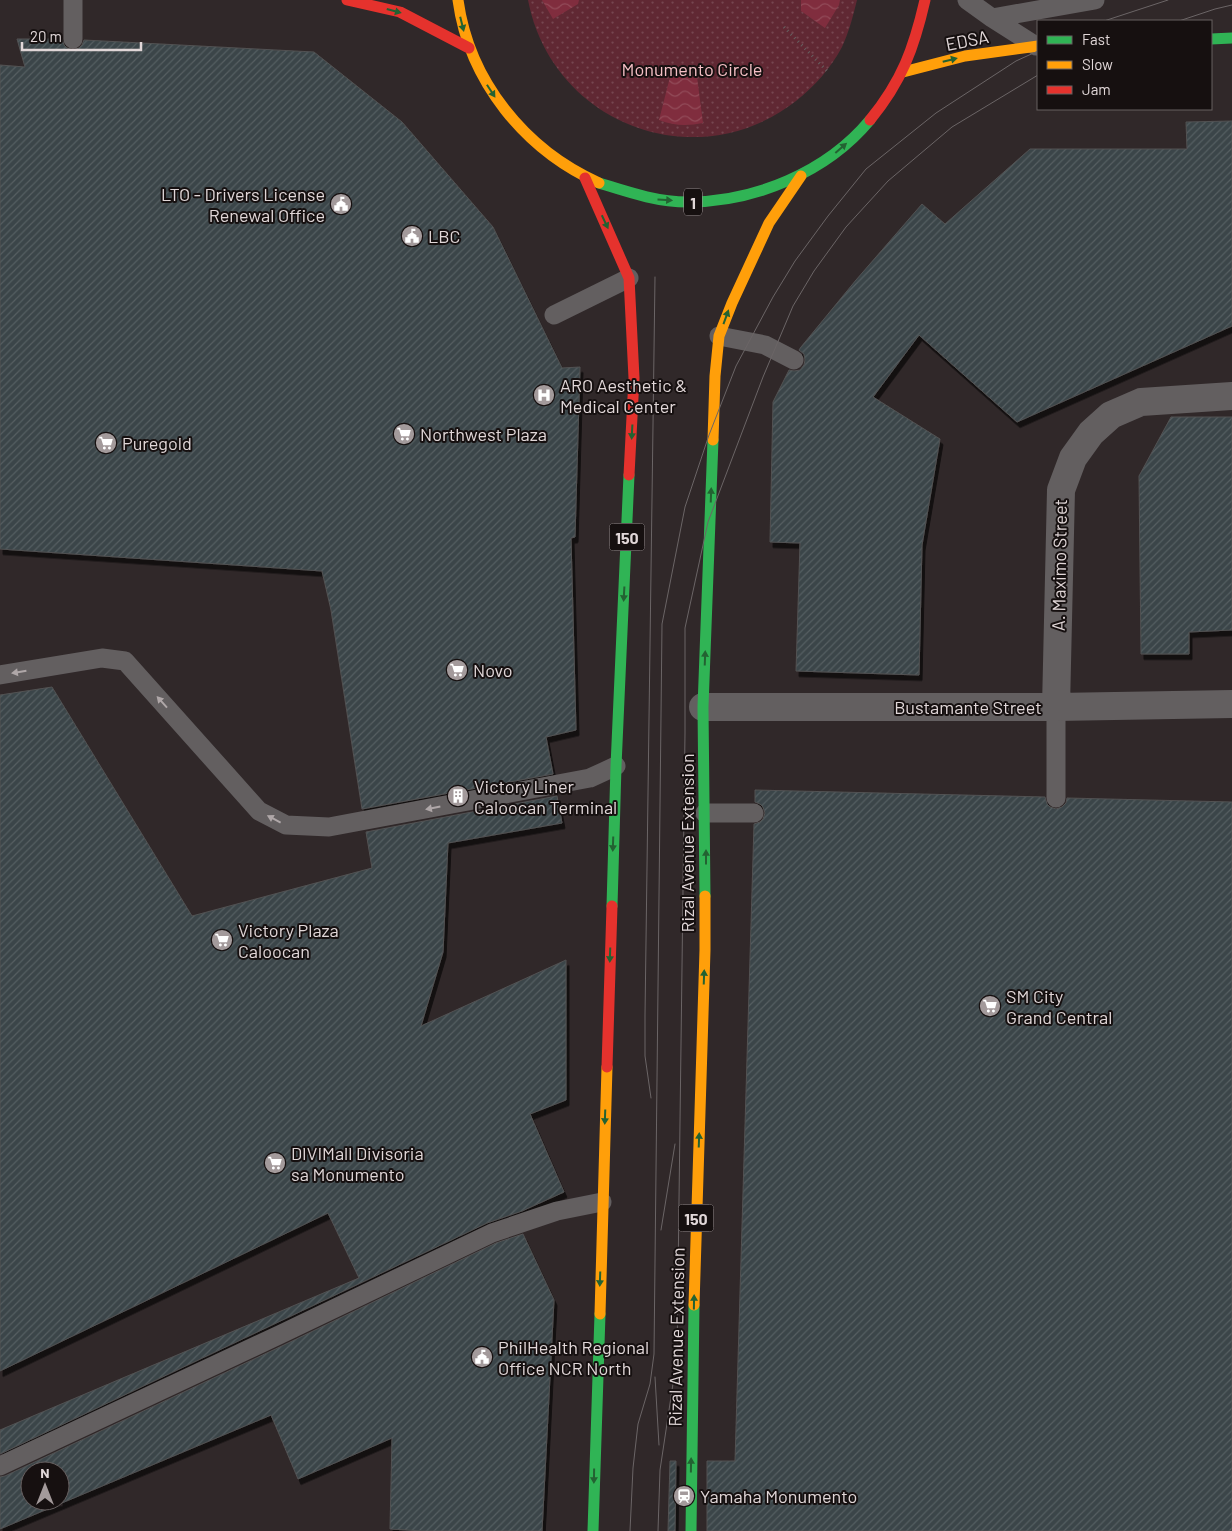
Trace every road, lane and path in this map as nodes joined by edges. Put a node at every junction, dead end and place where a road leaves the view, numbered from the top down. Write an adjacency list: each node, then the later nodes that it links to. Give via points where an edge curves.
1 (73, 0): 10 (lane)
2 (347, 0): 13 (main road, one-way to 13, via 400,12)
3 (458, 0): 13 (main road, 1, one-way to 13)
4 (925, 0): 15 (main road, 1, via 917,35)
5 (967, 0): 7 (lane)
6 (1095, 0): 7 (lane)
7 (992, 18): 12 (lane)
8 (784, 27): 14 (path)
9 (1232, 38): 11 (main road)
10 (73, 39)
11 (1212, 39)
12 (1037, 46): 15 (main road, EDSA, one-way to 12, via 965,56)
13 (469, 48): 17 (main road, 1, one-way to 17, via 488,88 514,124 547,154)
14 (827, 71)
15 (903, 72): 16 (main road, 1, one-way to 15, via 860,132)
16 (801, 176): 17 (main road, 1, one-way to 16, via 656,200 693,202 731,199 767,190); 20 (main road, Rizal Avenue Extension / 150, one-way to 16, via 768,223)
17 (585, 178): 18 (main road, 150, one-way to 18)
18 (629, 278): 19 (lane); 27 (main road, 150, one-way to 27, via 634,378)
19 (554, 314)
20 (719, 336): 21 (lane, via 765,345); 25 (main road, Rizal Avenue Extension / 150, one-way to 20)
21 (794, 360)
22 (1232, 396): 26 (street, A. Maximo Street, via 1141,402 1111,415 1091,433 1073,458 1061,490)
23 (0, 675): 27 (lane, one-way to 23, via 590,778 329,827 286,825 259,811 125,661 102,658)
24 (1232, 704): 26 (street, Bustamante Street)
25 (703, 707): 26 (street, Bustamante Street); 29 (main road, Rizal Avenue Extension / 150)
26 (1056, 707): 28 (lane)
27 (616, 766): 31 (main road, 150, one-way to 31)
28 (1056, 798)
29 (705, 813): 30 (lane); 34 (main road, Rizal Avenue Extension / 150, one-way to 29, via 694,1280 705,950)
30 (754, 814)
31 (602, 1202): 32 (lane, via 557,1212 492,1233); 33 (main road, 150, one-way to 33)
32 (0, 1466)
33 (593, 1531)
34 (691, 1531)

